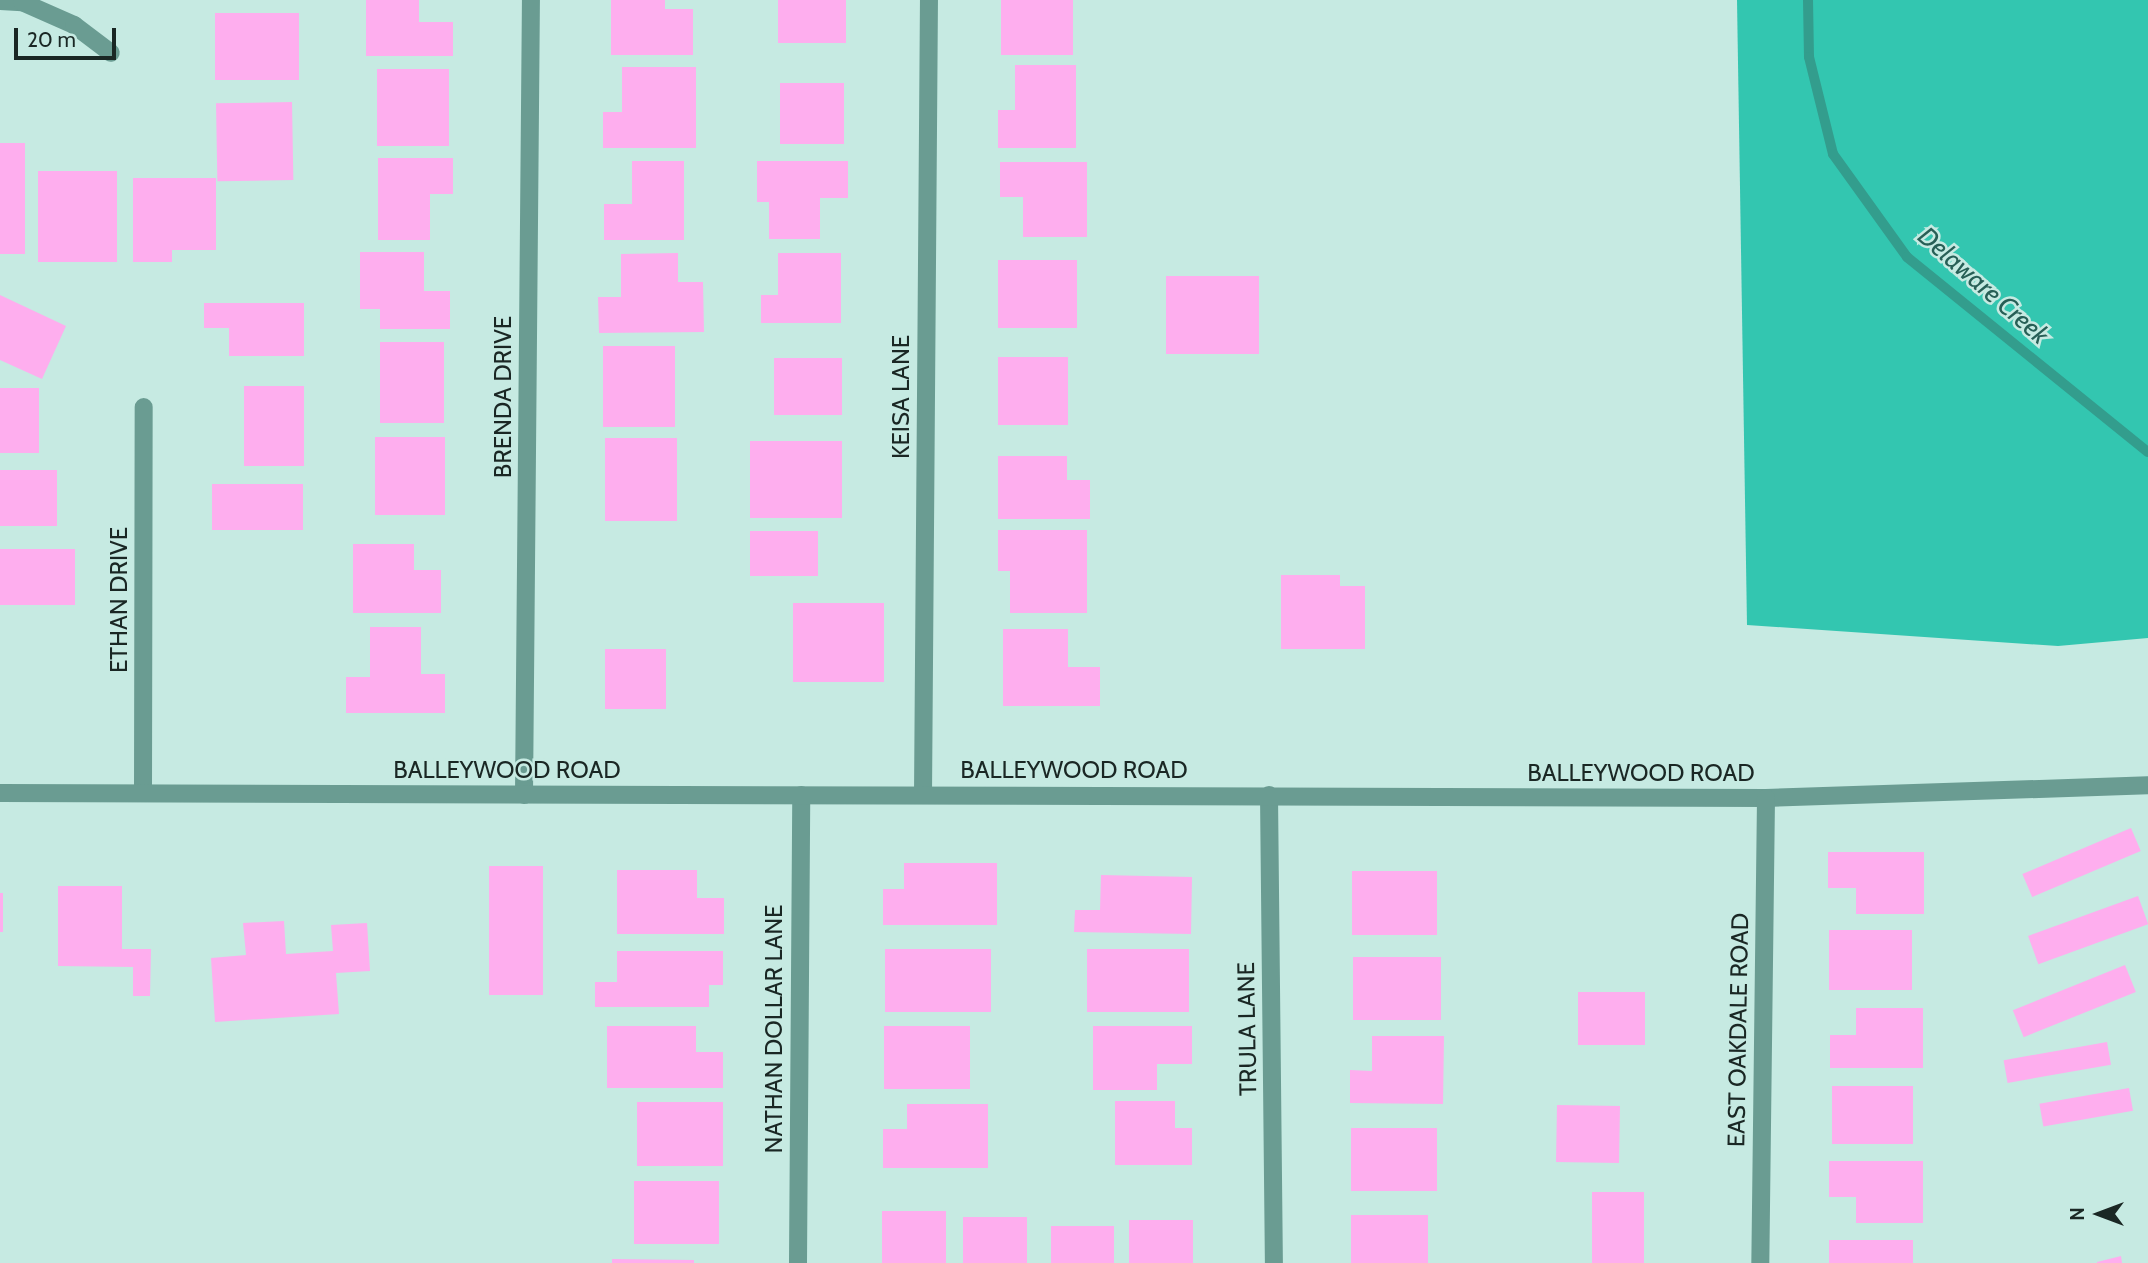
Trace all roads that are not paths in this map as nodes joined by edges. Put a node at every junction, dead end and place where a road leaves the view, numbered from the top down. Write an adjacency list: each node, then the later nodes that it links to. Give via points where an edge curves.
1 (531, 0): 9 (street, BRENDA DRIVE)
2 (929, 0): 11 (street, KEISA LANE)
3 (0, 1): 4 (street, via 22,2 74,25)
4 (111, 53)
5 (144, 407): 8 (street, ETHAN DRIVE)
6 (2148, 785): 13 (street, BALLEYWOOD ROAD)
7 (0, 793): 8 (street, BALLEYWOOD ROAD)
8 (143, 793): 9 (street, BALLEYWOOD ROAD)
9 (524, 795): 10 (street, BALLEYWOOD ROAD)
10 (801, 795): 11 (street, BALLEYWOOD ROAD); 14 (street, NATHAN DOLLAR LANE)
11 (923, 795): 12 (street, BALLEYWOOD ROAD)
12 (1269, 795): 13 (street, BALLEYWOOD ROAD); 15 (street, TRULA LANE)
13 (1766, 798): 16 (street, EAST OAKDALE ROAD)
14 (798, 1263)
15 (1274, 1263)
16 (1760, 1263)

